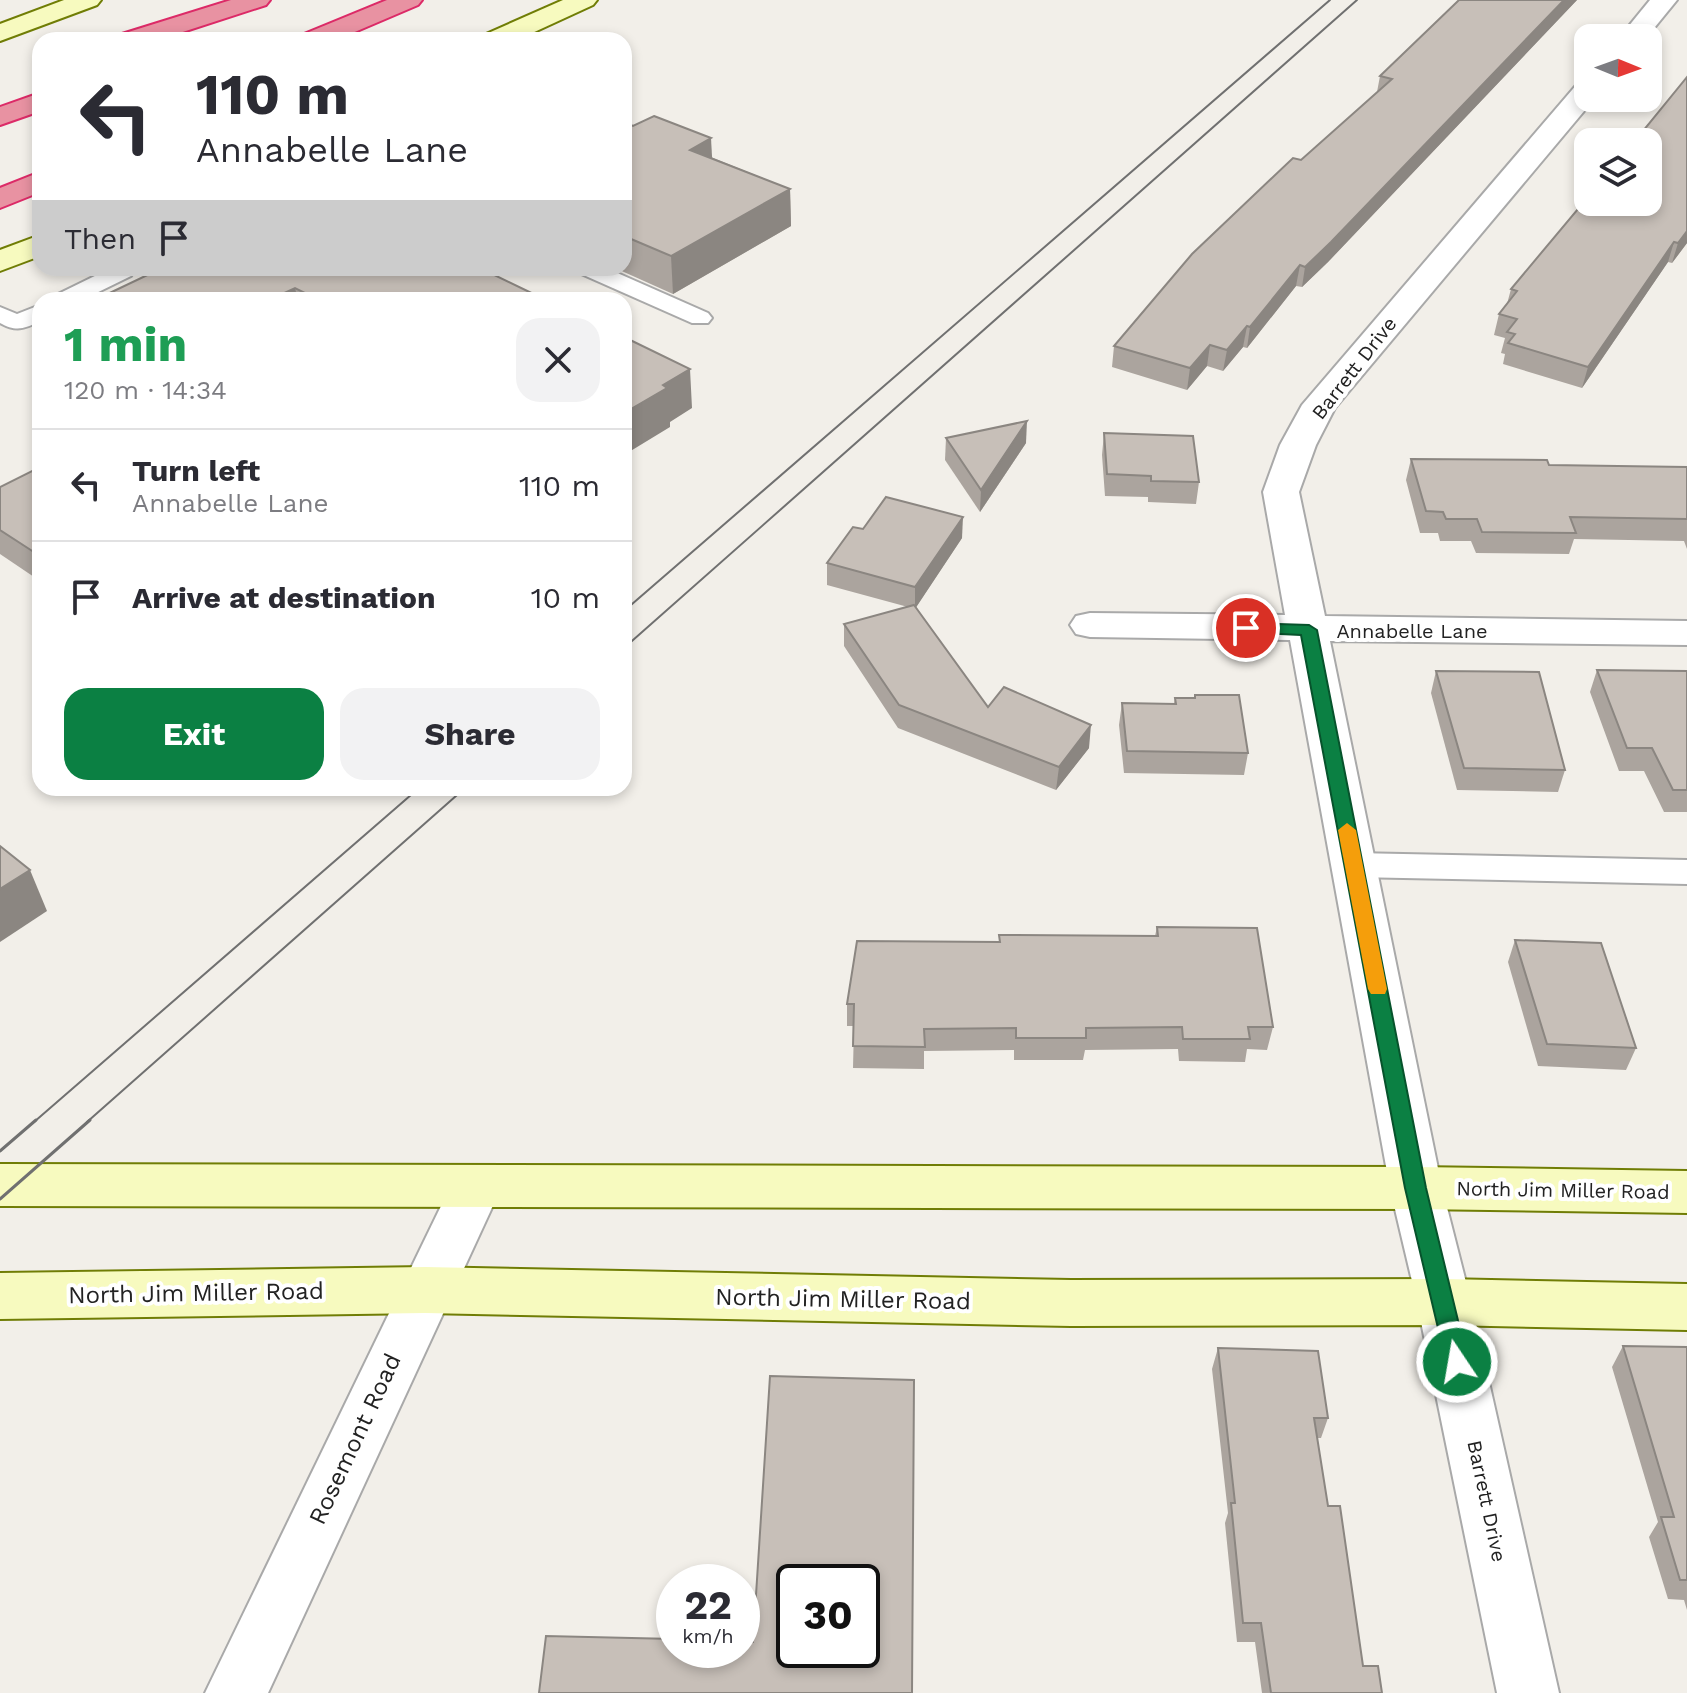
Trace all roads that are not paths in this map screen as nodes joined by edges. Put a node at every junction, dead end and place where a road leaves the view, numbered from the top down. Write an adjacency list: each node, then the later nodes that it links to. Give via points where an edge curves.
1 (88, 0): 11 (main road)
2 (409, 0): 9 (highway)
3 (584, 0): 10 (main road)
4 (1664, 0): 6 (street)
5 (267, 3): 7 (highway); 8 (highway)
6 (1644, 24)
7 (160, 32)
8 (207, 32)
9 (332, 32)
10 (513, 32)
11 (0, 33)
12 (32, 104): 14 (highway)
13 (1574, 105): 28 (street, Barrett Drive, via 1319,405 1298,445 1281,492)
14 (0, 117)
15 (32, 156): 16 (highway)
16 (0, 169)
17 (32, 185): 18 (highway)
18 (0, 199)
19 (32, 248): 20 (main road)
20 (0, 262)
21 (113, 276): 23 (lane)
22 (605, 276): 26 (lane)
23 (80, 292)
24 (0, 314): 25 (lane, via 17,323)
25 (32, 316)
26 (700, 318)
27 (1090, 625): 28 (street, Annabelle Lane)
28 (1309, 630): 29 (street, Annabelle Lane); 30 (street, Barrett Drive)
29 (1687, 633)
30 (1354, 865): 31 (lane); 34 (street, Barrett Drive)
31 (1687, 872)
32 (0, 1185): 33 (main road, North Jim Miller Road)
33 (476, 1186): 34 (main road, North Jim Miller Road); 36 (street, Rosemont Road)
34 (1416, 1188): 35 (main road, North Jim Miller Road); 38 (street, Barrett Drive)
35 (1687, 1192)
36 (425, 1290): 37 (main road, North Jim Miller Road); 38 (main road, North Jim Miller Road, via 1071,1303); 40 (street, Rosemont Road)
37 (0, 1296)
38 (1444, 1302): 39 (main road, North Jim Miller Road); 41 (street, Barrett Drive)
39 (1687, 1307)
40 (236, 1693)
41 (1528, 1693)

